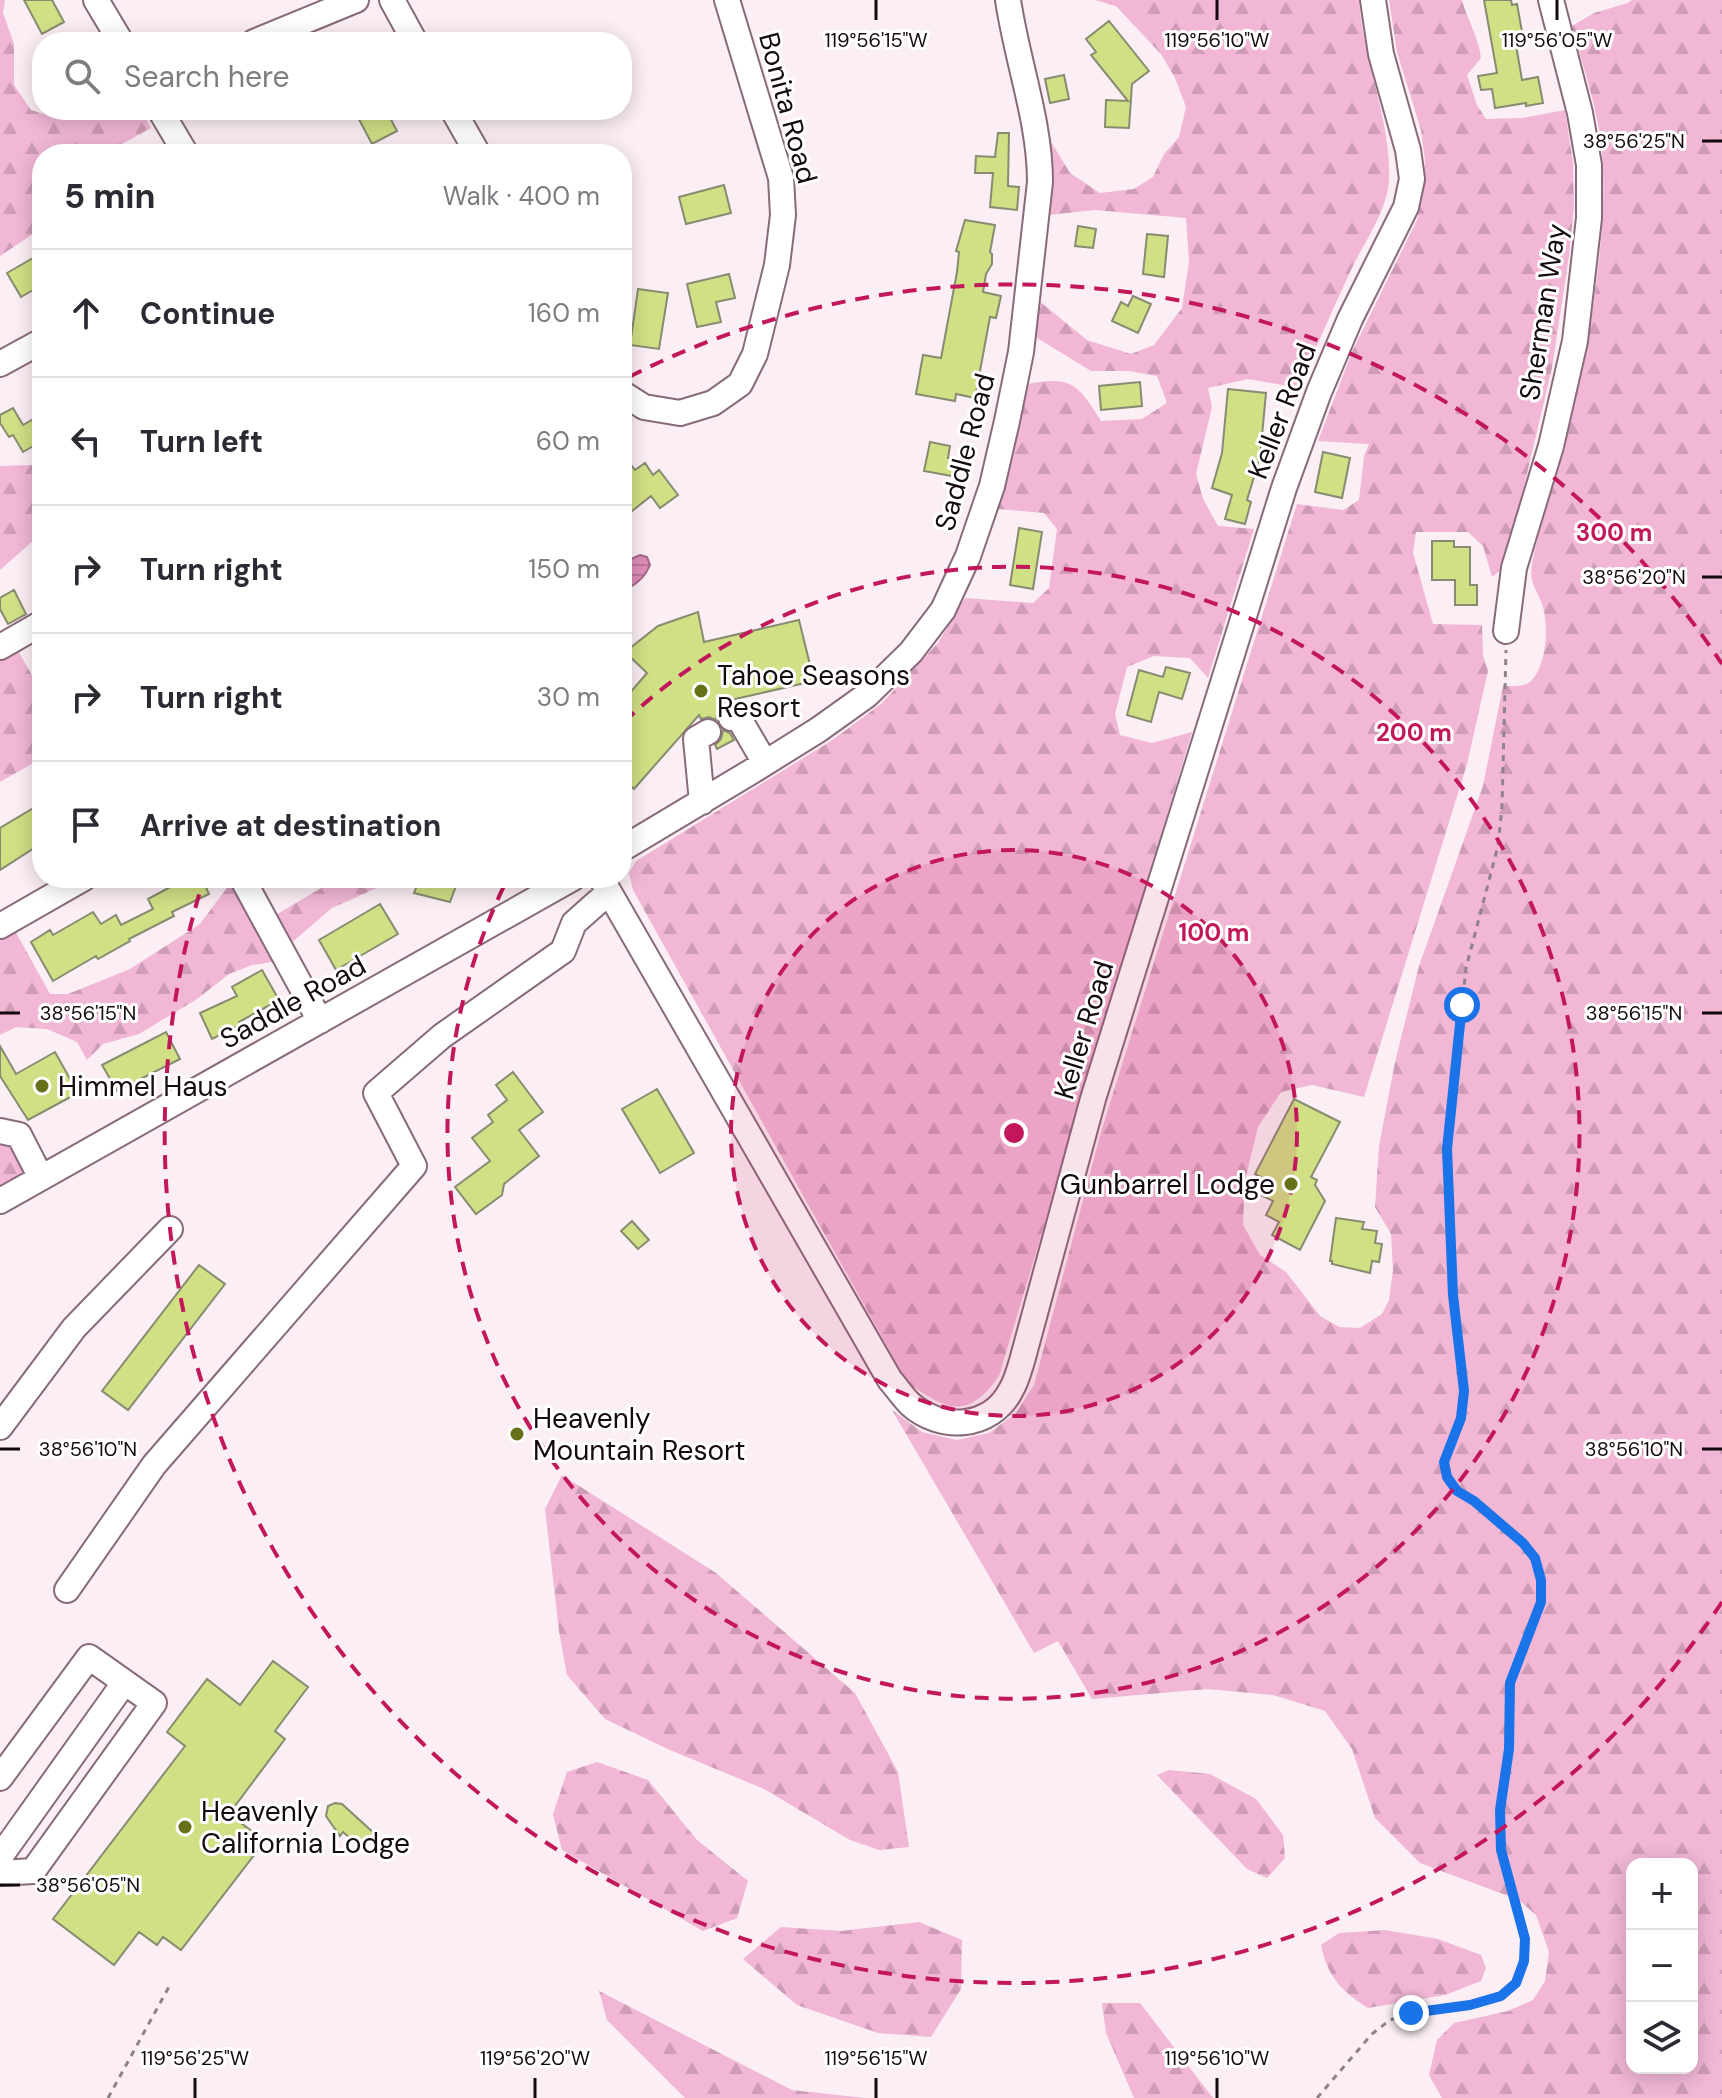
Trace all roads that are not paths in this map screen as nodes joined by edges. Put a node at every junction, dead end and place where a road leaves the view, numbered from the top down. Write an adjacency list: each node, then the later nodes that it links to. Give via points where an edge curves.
1 (96, 0): 8 (street)
2 (356, 0): 9 (street)
3 (392, 0): 10 (street)
4 (727, 0): 17 (street, Bonita Road, via 781,178 777,265 755,354 740,384 713,403 680,413 644,407)
5 (1008, 0): 23 (street, Saddle Road, via 1040,155 1040,182 1021,352 992,486 943,610 911,652 867,695)
6 (1373, 0): 30 (street, Keller Road, via 1381,54 1408,150 1412,179 1406,207 1350,319 1284,488 1093,1099 1022,1361 1011,1392 990,1416 941,1422 912,1405 890,1380)
7 (1551, 0): 19 (street, Sherman Way, via 1580,113 1589,165 1589,218 1575,341 1551,446 1514,568)
8 (115, 32)
9 (278, 32)
10 (410, 32)
11 (166, 120): 13 (street)
12 (459, 120): 14 (street)
13 (180, 144)
14 (472, 144)
15 (32, 346): 16 (street)
16 (0, 364)
17 (632, 399)
18 (32, 629): 20 (street)
19 (1506, 631)
20 (0, 647)
21 (731, 718): 23 (street, via 737,715)
22 (708, 732): 24 (street, via 696,739)
23 (765, 763): 24 (street, Saddle Road)
24 (702, 802): 25 (street, Saddle Road)
25 (632, 843)
26 (66, 888): 31 (street)
27 (247, 888): 32 (street)
28 (555, 888): 32 (street, Saddle Road)
29 (603, 888): 38 (street, via 574,923 563,951 442,1036 376,1093 414,1166 154,1465)
30 (607, 888)
31 (0, 926)
32 (320, 1021): 34 (street, Saddle Road)
33 (0, 1131): 34 (street, via 19,1135)
34 (41, 1178): 35 (street, Saddle Road)
35 (0, 1201)
36 (170, 1229): 37 (street, via 74,1328)
37 (0, 1427)
38 (67, 1590)
39 (124, 1683): 40 (street, via 89,1657); 41 (street); 42 (street, via 154,1703 33,1871)
40 (0, 1778)
41 (0, 1857)
42 (0, 1873)

